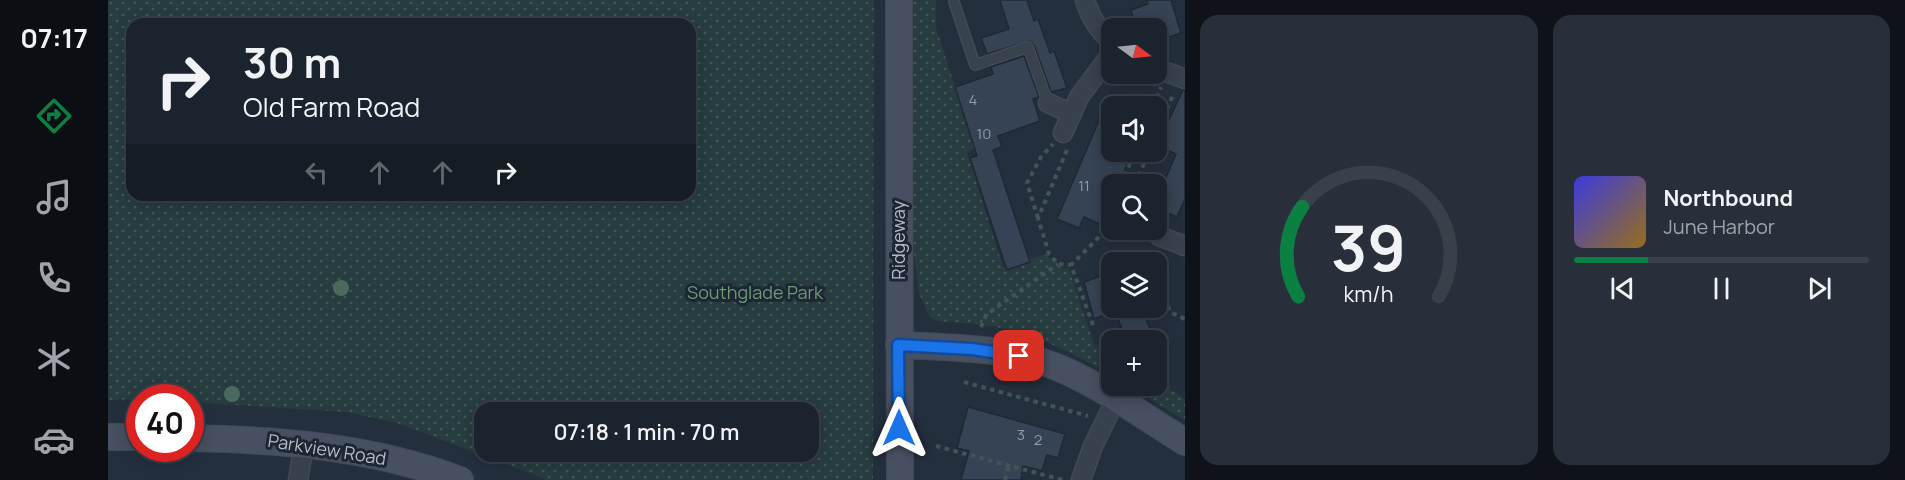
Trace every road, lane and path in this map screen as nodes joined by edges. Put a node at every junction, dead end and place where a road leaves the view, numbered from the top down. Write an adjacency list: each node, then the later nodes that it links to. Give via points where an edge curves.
1 (899, 0): 21 (street, Ridgeway)
2 (1085, 0): 4 (street)
3 (954, 2): 8 (lane, via 975,65 1028,47)
4 (1101, 31)
5 (1101, 68): 10 (street, via 1079,97)
6 (1167, 72): 7 (street)
7 (1183, 78): 9 (path)
8 (1048, 103): 10 (street)
9 (1167, 111)
10 (1072, 114): 11 (street)
11 (1063, 133): 12 (path, via 1070,145); 12 (path, via 1041,157 1027,183)
12 (1038, 218): 16 (path, via 1049,254)
13 (1101, 232): 17 (path)
14 (1167, 239): 15 (street)
15 (1185, 246)
16 (1058, 264): 17 (path); 22 (path, via 986,315)
17 (1071, 265): 20 (path)
18 (1167, 303): 19 (path, via 1170,312)
19 (1185, 319)
20 (1093, 326)
21 (898, 345): 22 (street); 34 (street, Ridgeway)
22 (972, 349): 24 (street, via 997,351 1066,371)
23 (964, 382): 24 (path)
24 (1110, 410): 28 (street); 37 (street)
25 (108, 436): 26 (street)
26 (126, 437)
27 (204, 438): 29 (street, Parkview Road)
28 (1185, 442)
29 (304, 444): 32 (street); 33 (street, Parkview Road, via 380,456)
30 (936, 446): 31 (path)
31 (1009, 466): 35 (path); 36 (path)
32 (298, 480)
33 (460, 480)
34 (900, 480)
35 (1005, 480)
36 (1063, 480)
37 (1081, 480)

